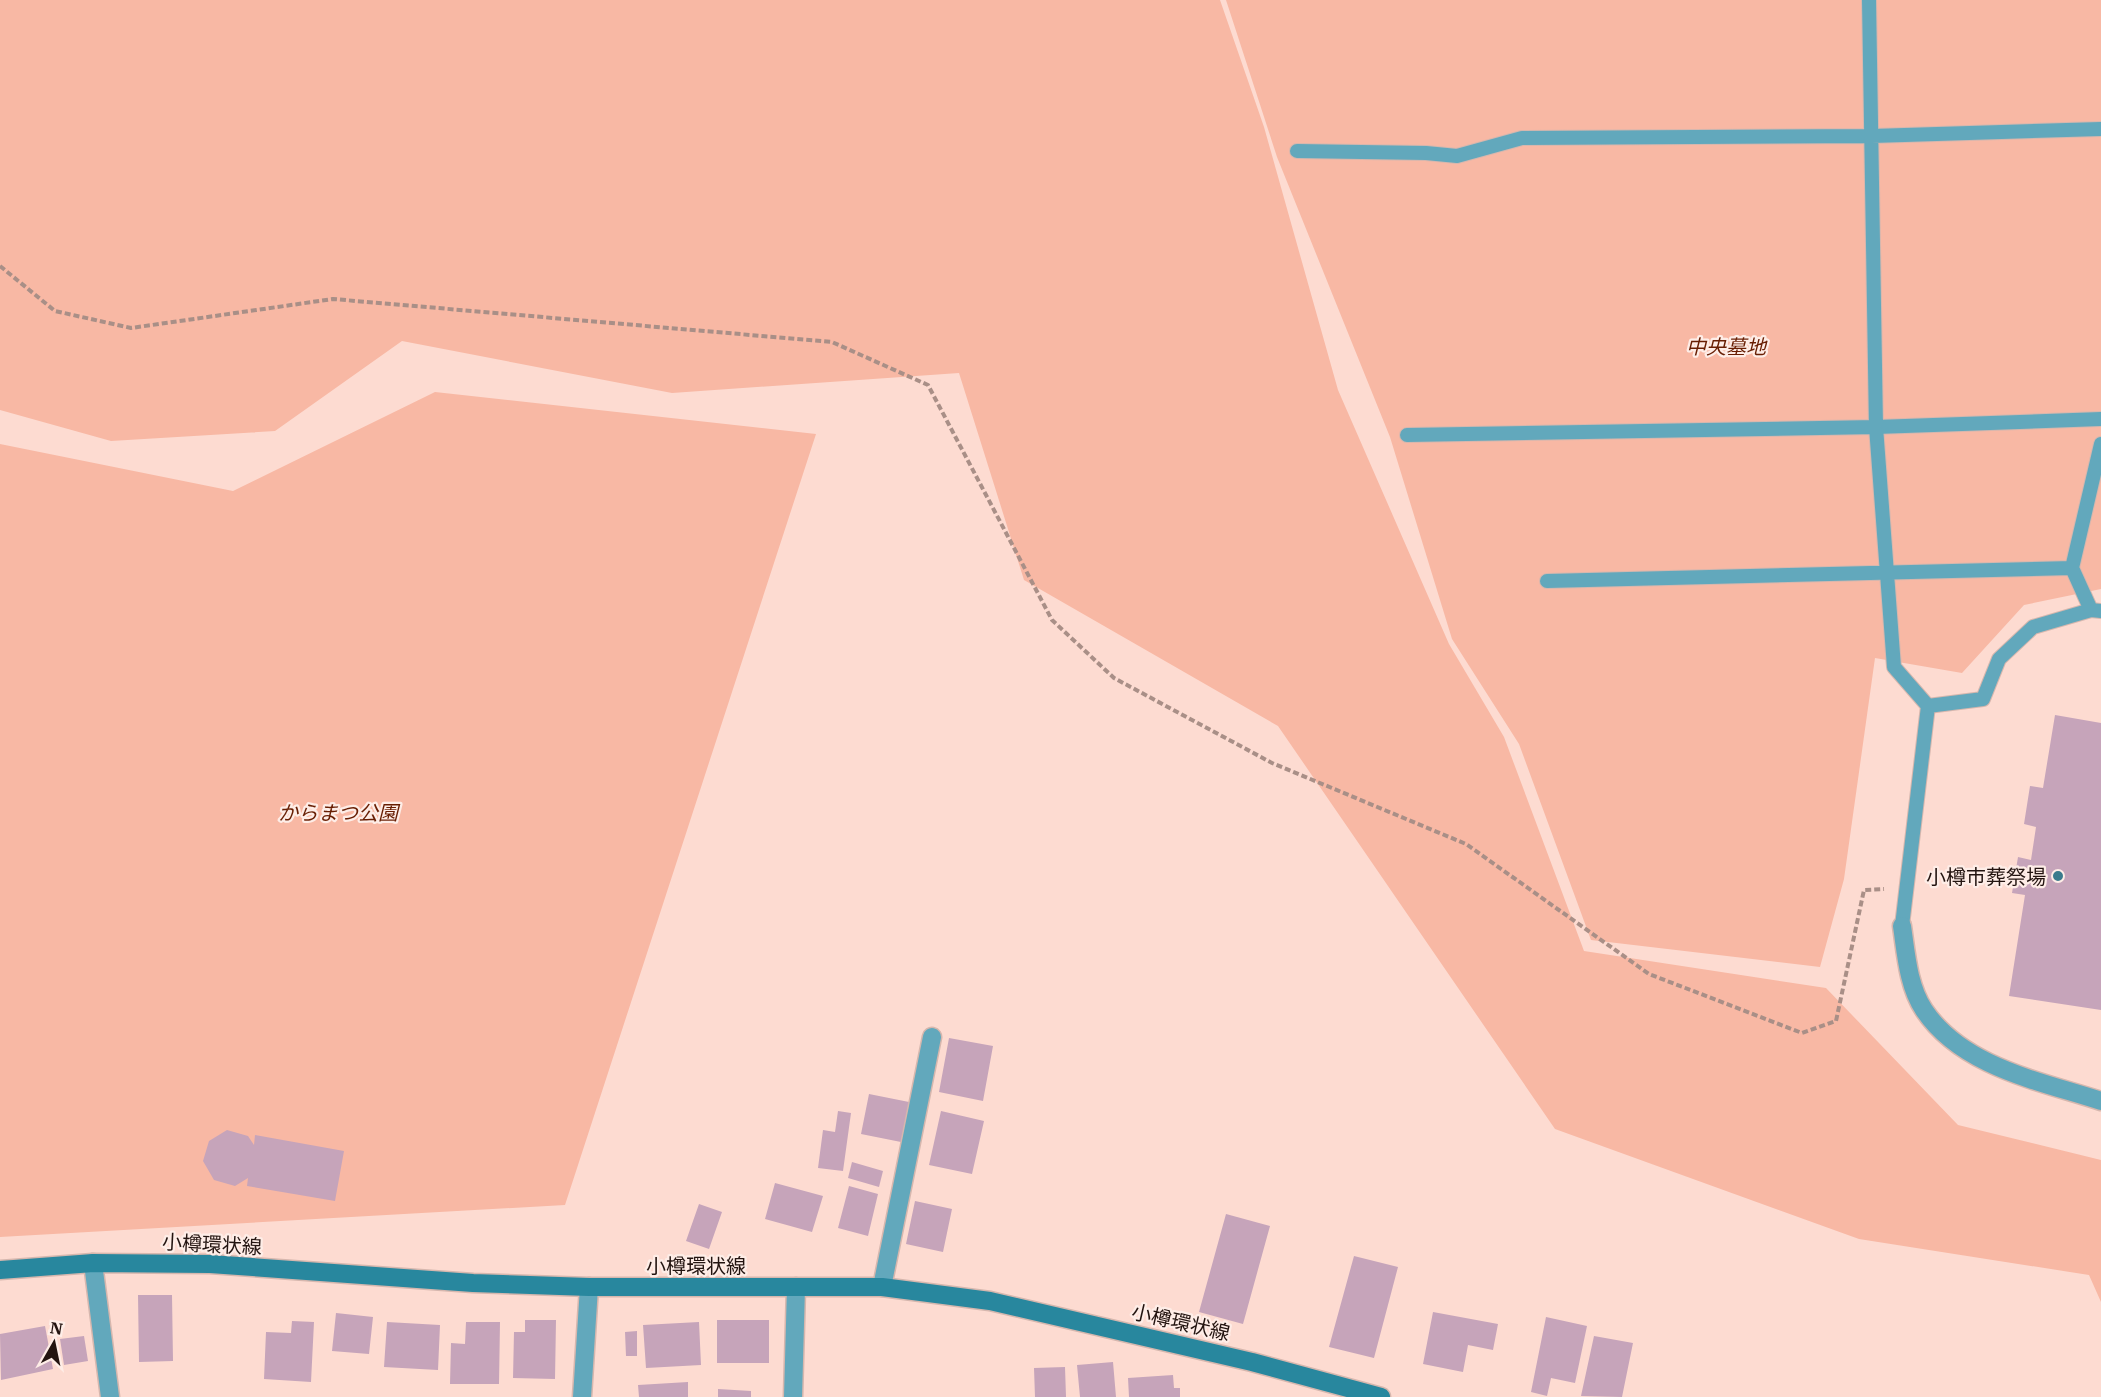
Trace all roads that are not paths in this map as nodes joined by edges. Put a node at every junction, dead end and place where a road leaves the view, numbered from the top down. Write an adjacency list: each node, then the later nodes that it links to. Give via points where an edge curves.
1 (1869, 0): 3 (lane)
2 (2101, 129): 3 (lane)
3 (1872, 136): 4 (lane, via 1522,138 1457,156); 6 (lane)
4 (1297, 151)
5 (2101, 419): 6 (lane)
6 (1876, 427): 7 (lane); 10 (lane)
7 (1407, 435)
8 (2101, 444): 9 (lane)
9 (2072, 568): 10 (lane); 12 (lane)
10 (1887, 574): 11 (lane); 13 (lane, via 1894,667)
11 (1547, 581)
12 (2096, 610): 13 (lane, via 2033,627 1999,659 1983,699)
13 (1928, 706): 14 (lane)
14 (1902, 926): 16 (street, via 1910,975 1924,1009 1953,1042 2001,1068)
15 (932, 1037): 21 (street)
16 (2101, 1101)
17 (93, 1263): 18 (main road, 小樽環状線); 19 (main road, 小樽環状線, via 210,1264); 22 (street)
18 (0, 1270)
19 (590, 1287): 20 (main road, 小樽環状線); 23 (street)
20 (796, 1287): 21 (main road, 小樽環状線); 24 (street)
21 (882, 1287): 25 (main road, 小樽環状線, via 990,1301 1252,1362)
22 (110, 1397)
23 (582, 1397)
24 (793, 1397)
25 (1381, 1397)

